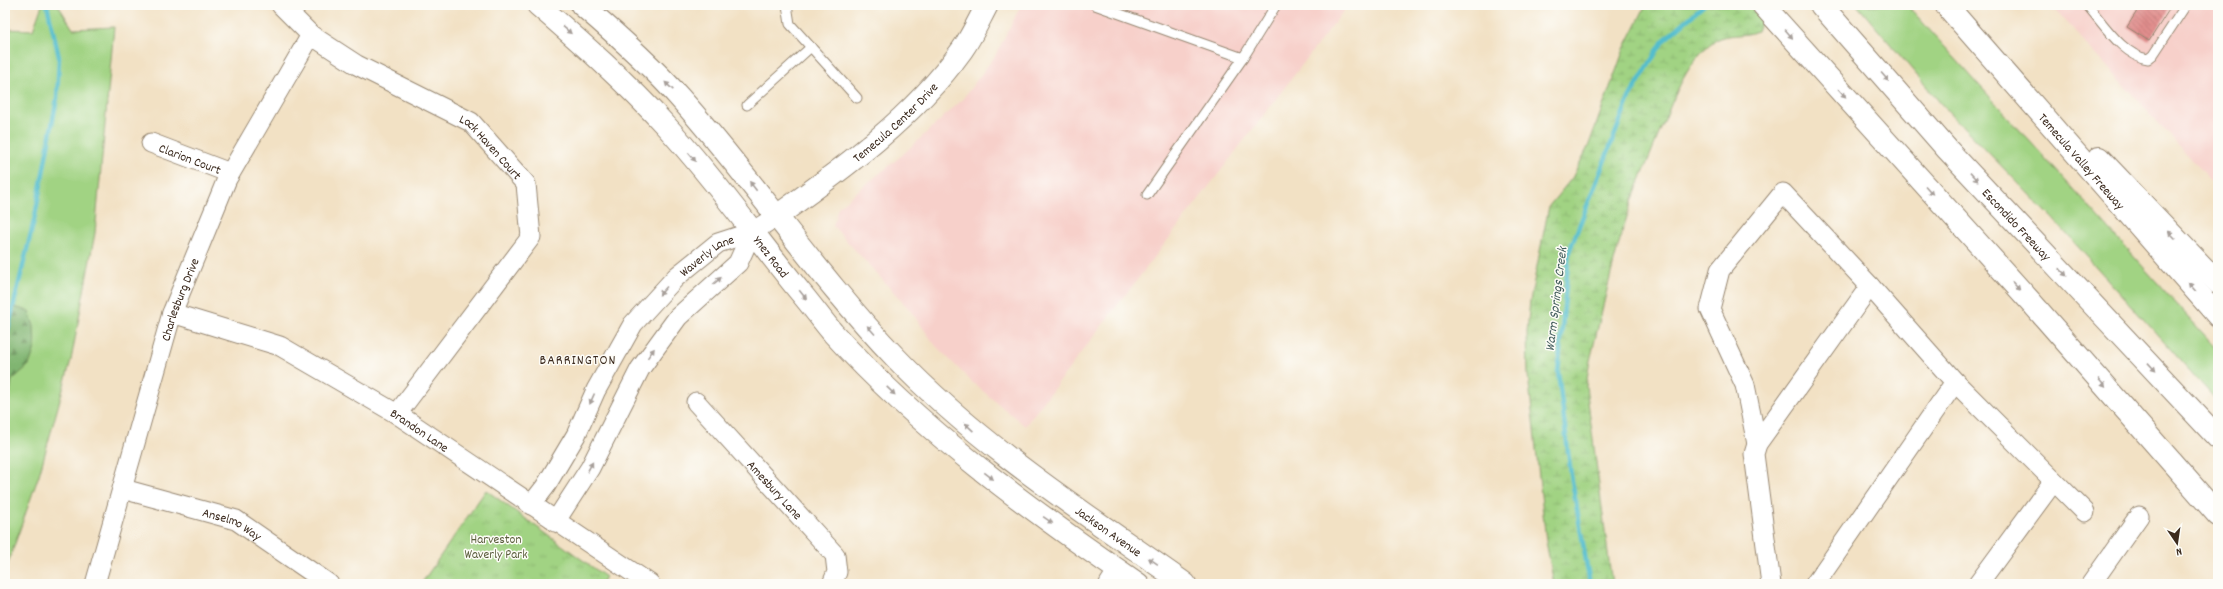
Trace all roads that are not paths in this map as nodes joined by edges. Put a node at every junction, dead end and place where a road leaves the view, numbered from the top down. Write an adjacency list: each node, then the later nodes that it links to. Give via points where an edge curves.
1 (281, 5): 14 (street, Lock Haven Court)
2 (538, 5): 23 (main road, Ynez Road, one-way to 23, via 604,62 667,127)
3 (582, 5): 22 (main road, one-way to 3, via 679,96 614,32)
4 (787, 5): 15 (lane, via 790,24)
5 (987, 5): 22 (main road, Temecula Center Drive, via 962,49 907,112 876,142)
6 (1095, 5): 16 (lane)
7 (1276, 5): 16 (lane)
8 (1763, 5): 38 (main road, one-way to 38, via 2031,302)
9 (1821, 5): 31 (main road, Escondido Freeway, one-way to 31, via 1947,149)
10 (1946, 5): 27 (main road, Temecula Valley Freeway, one-way to 10)
11 (1952, 5): 24 (main road, one-way to 11)
12 (2087, 5): 13 (lane, via 2121,43 2139,58 2148,59)
13 (2186, 5)
14 (311, 35): 20 (street, Charlesburg Drive); 30 (street, Lock Haven Court, via 357,65 471,122 526,184 531,237)
15 (811, 47): 17 (lane); 18 (lane)
16 (1243, 58): 21 (lane)
17 (857, 98)
18 (747, 105)
19 (151, 143): 20 (street, Clarion Court)
20 (230, 173): 26 (street, Charlesburg Drive)
21 (1147, 195)
22 (777, 216): 23 (street); 47 (main road, Jackson Avenue, one-way to 22, via 1032,477 977,433 897,359 848,305)
23 (752, 232): 35 (main road, Ynez Road, one-way to 35, via 832,332 862,363 939,437); 36 (street, Waverly Lane, one-way to 36, via 718,243 676,277 633,324 596,390 576,435); 40 (street, Waverly Lane, one-way to 23, via 590,468 640,369 678,317 738,262)
24 (2218, 283)
25 (1870, 286): 28 (street); 32 (street); 32 (street, via 1783,193 1720,270 1710,309 1745,385)
26 (172, 313): 30 (street, Brandon Lane, via 280,346); 34 (street, Charlesburg Drive)
27 (2218, 316)
28 (1954, 382): 33 (street); 49 (street)
29 (696, 402): 45 (street, Amesbury Lane, via 835,555 837,572)
30 (396, 414): 36 (street, Brandon Lane)
31 (2218, 438)
32 (1757, 444): 48 (street, via 1754,454)
33 (2053, 482): 37 (street); 50 (street)
34 (124, 489): 42 (street, Charlesburg Drive); 43 (street, Anselmo Way, via 236,520)
35 (1016, 498): 41 (main road, Jackson Avenue, one-way to 41)
36 (531, 505): 40 (street, Brandon Lane)
37 (2085, 512)
38 (2218, 515)
39 (2139, 516): 51 (street)
40 (555, 522): 44 (street, Brandon Lane)
41 (1113, 577): 46 (main road, Jackson Avenue)
42 (95, 584)
43 (329, 584)
44 (650, 584)
45 (832, 584)
46 (1138, 584)
47 (1185, 584)
48 (1771, 584)
49 (1815, 584)
50 (1978, 584)
51 (2091, 584)

